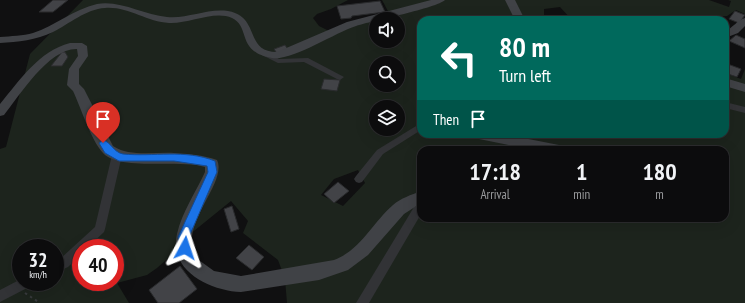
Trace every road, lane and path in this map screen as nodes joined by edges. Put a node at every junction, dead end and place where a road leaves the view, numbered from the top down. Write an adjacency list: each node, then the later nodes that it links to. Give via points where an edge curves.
1 (440, 0): 7 (street, via 338,28 283,54)
2 (510, 0): 3 (street)
3 (518, 16)
4 (745, 22): 5 (street)
5 (729, 33)
6 (0, 40): 7 (street, via 29,37 105,5 168,20 212,14 233,15 241,18 246,24 249,41 257,50)
7 (265, 53): 8 (street, via 278,61 305,60)
8 (340, 77)
9 (729, 83): 10 (street)
10 (745, 88)
11 (729, 106): 12 (street)
12 (745, 110)
13 (0, 112): 17 (street, via 25,79 47,59 67,46 82,46 83,56 74,69 73,85 82,96 103,143 108,150)
14 (417, 129): 18 (street, via 380,152)
15 (499, 138): 16 (street)
16 (540, 146)
17 (117, 155): 19 (street, via 204,160 212,164 212,172 183,237 187,258 200,272 223,282 241,284 322,273 344,264 367,246 398,211); 21 (street, via 100,229)
18 (359, 179)
19 (417, 198)
20 (417, 212): 26 (street)
21 (64, 263)
22 (12, 290): 24 (street)
23 (28, 291): 25 (path)
24 (0, 296)
25 (40, 303)
26 (362, 303)

